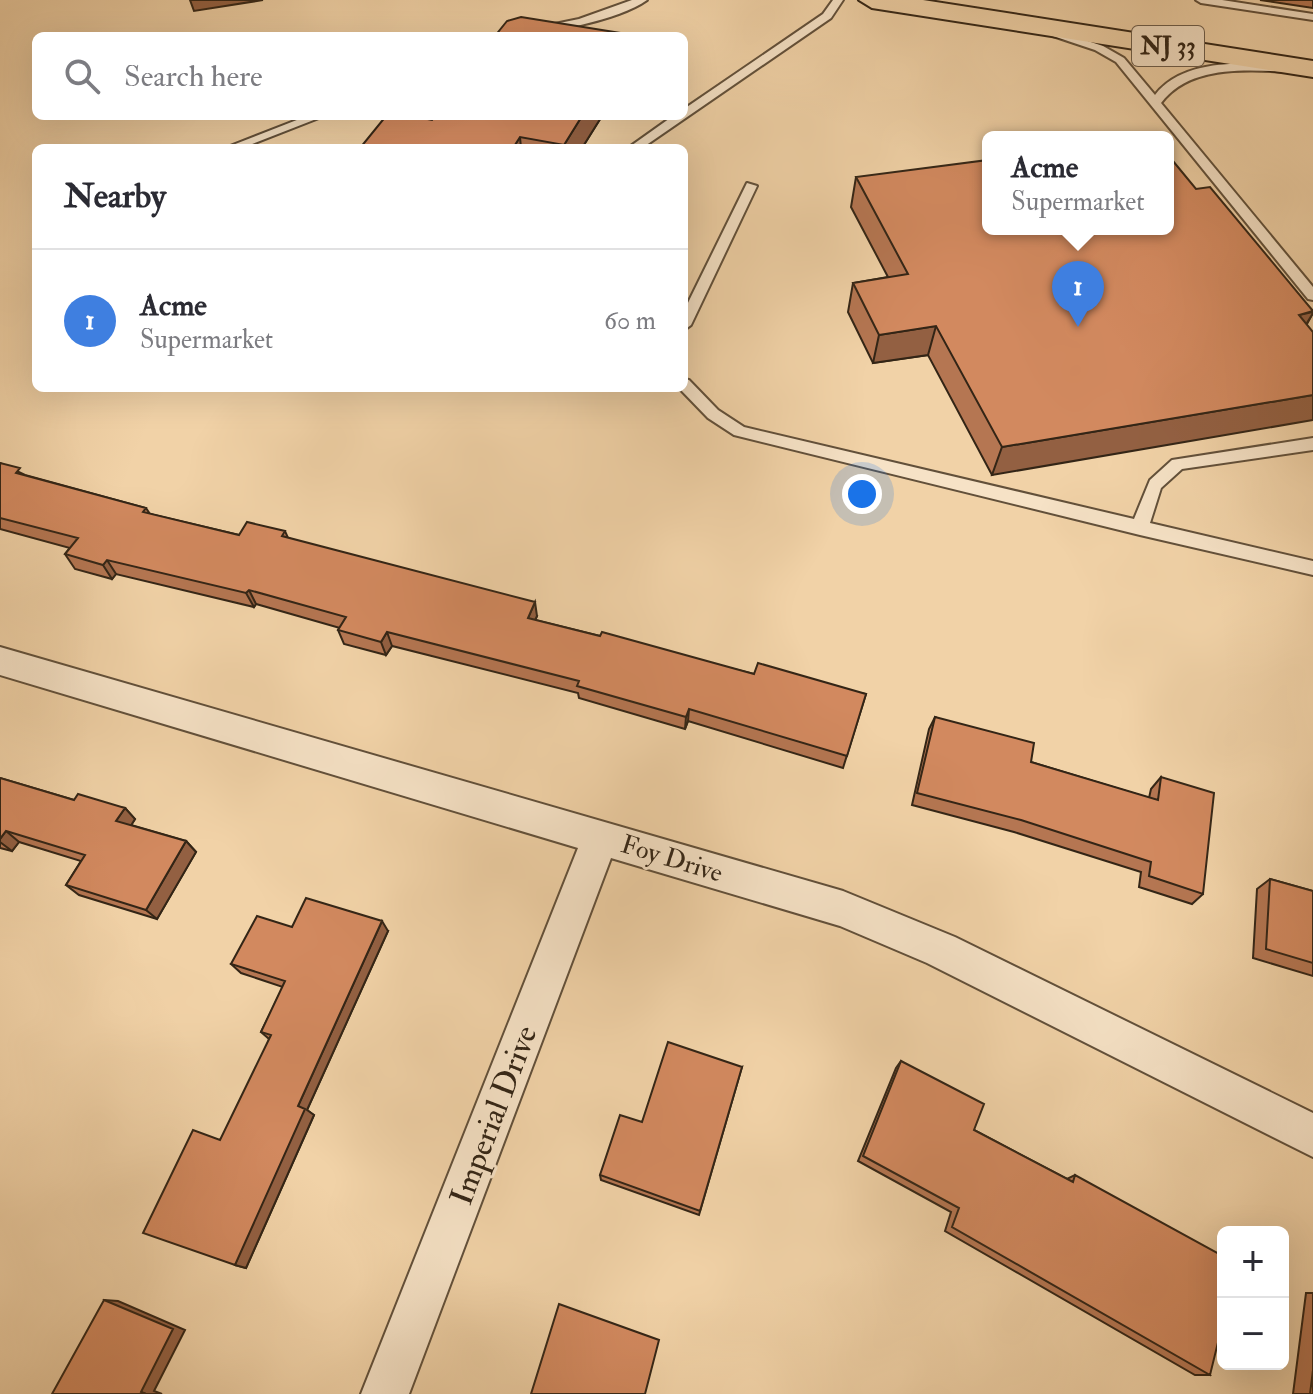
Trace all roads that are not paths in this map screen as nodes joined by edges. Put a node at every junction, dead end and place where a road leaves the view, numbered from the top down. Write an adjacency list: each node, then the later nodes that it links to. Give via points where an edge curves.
1 (642, 0): 7 (lane, via 581,22)
2 (838, 0): 10 (lane, via 827,16)
3 (872, 0): 6 (main road, NJ 33)
4 (1201, 0): 5 (lane)
5 (1313, 17)
6 (1023, 23): 8 (main road, NJ 33); 9 (lane, via 1120,60)
7 (525, 32)
8 (1313, 69): 9 (lane, via 1196,73 1175,78)
9 (1157, 101): 16 (lane, via 1169,123)
10 (688, 111)
11 (307, 120): 13 (lane)
12 (675, 120): 14 (lane)
13 (242, 144)
14 (640, 144)
15 (751, 186): 17 (lane)
16 (1313, 296)
17 (688, 317)
18 (688, 388): 20 (lane, via 739,431)
19 (1313, 444): 20 (lane, via 1178,464 1153,484)
20 (1140, 529): 21 (lane)
21 (1313, 568)
22 (0, 661): 23 (street, Foy Drive)
23 (601, 836): 24 (street, Foy Drive, via 843,909 941,950); 25 (street, Imperial Drive)
24 (1313, 1136)
25 (385, 1394)

